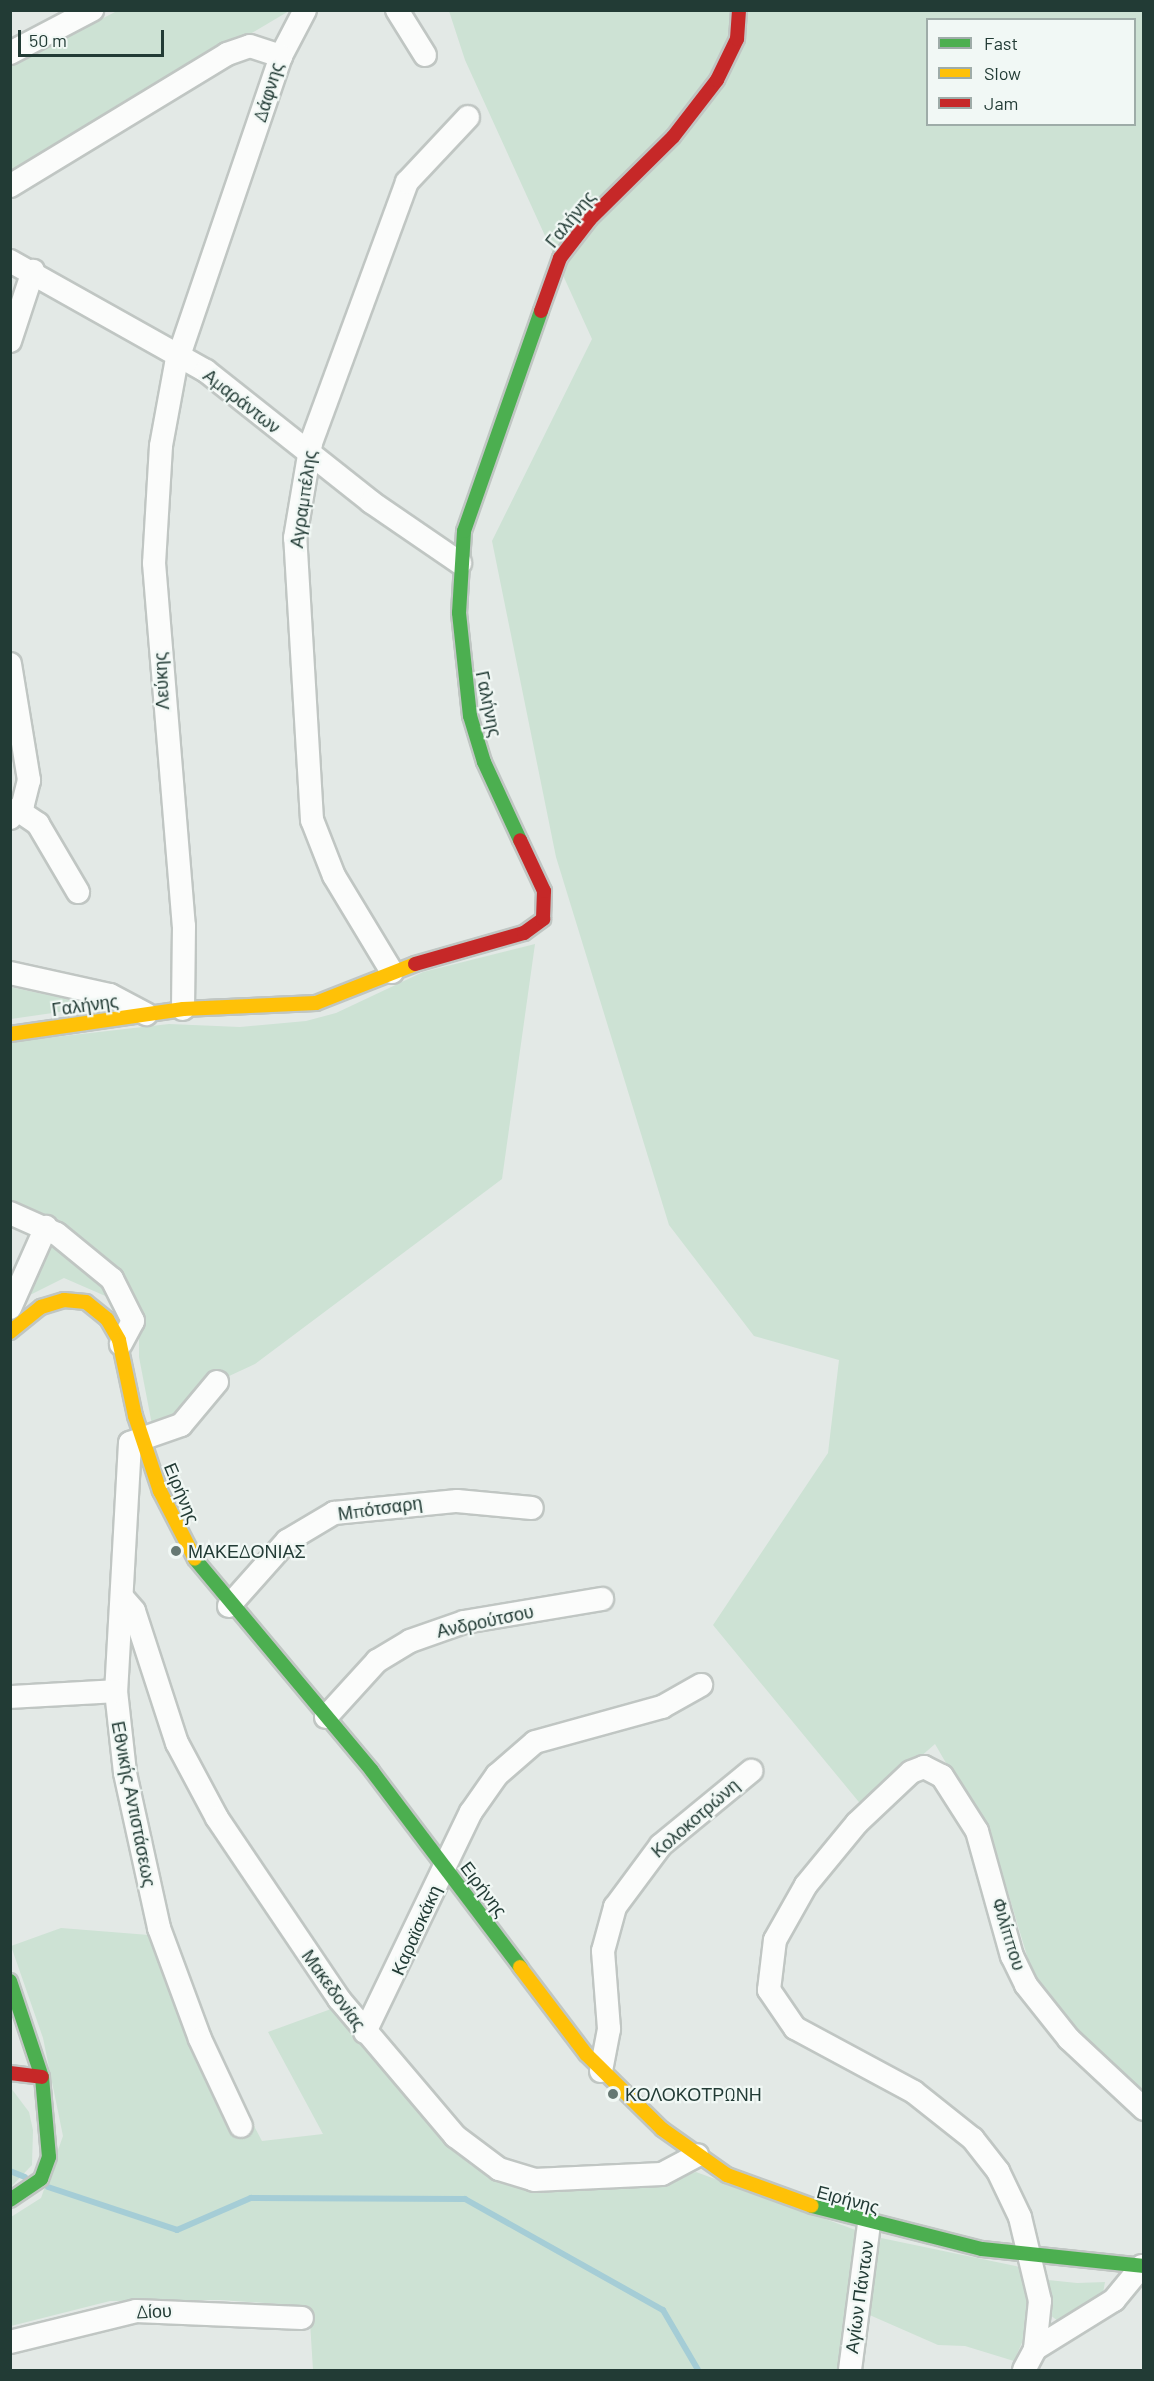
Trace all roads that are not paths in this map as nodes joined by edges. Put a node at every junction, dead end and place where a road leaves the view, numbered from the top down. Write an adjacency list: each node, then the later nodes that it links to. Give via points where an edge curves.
1 (92, 10): 5 (street)
2 (304, 10): 7 (street)
3 (397, 10): 6 (street)
4 (739, 10): 15 (street, Γαλήνης, via 737,39 717,80 673,136 590,219 557,265 476,489)
5 (10, 53)
6 (425, 55)
7 (281, 56): 9 (street, Δάφνης, via 255,46 227,54); 13 (street, Δάφνης)
8 (468, 117): 14 (street, Αγραμπέλης, via 407,183)
9 (10, 186)
10 (10, 261): 11 (street, Αμαράντων)
11 (33, 271): 12 (street); 13 (street, Αμαράντων)
12 (10, 341)
13 (180, 354): 14 (street, Αμαράντων); 22 (street, Λεύκης, via 161,446 154,563 184,926)
14 (308, 453): 15 (street, Αμαράντων); 20 (street, Αγραμπέλης, via 295,550 310,810 326,860)
15 (460, 563): 20 (street, Γαλήνης, via 460,642 470,716 489,772 544,891 547,911 526,932 451,950)
16 (10, 664): 17 (street)
17 (14, 705): 18 (street, via 29,780)
18 (15, 814): 19 (street, via 38,824)
19 (78, 892)
20 (392, 972): 22 (street, Γαλήνης, via 298,1007)
21 (10, 973): 23 (street, via 117,997)
22 (183, 1009): 23 (street, Γαλήνης)
23 (146, 1014): 24 (street, Γαλήνης)
24 (10, 1034)
25 (10, 1214): 26 (street)
26 (46, 1227): 27 (street); 28 (street, via 122,1291 134,1321)
27 (12, 1319): 28 (street, Ειρήνης, via 46,1305 83,1301 108,1318)
28 (120, 1344): 30 (street, Ειρήνης)
29 (217, 1382): 30 (street, via 181,1425)
30 (142, 1438): 32 (street, Εθνικής Αντιστάσεως, via 132,1442 128,1455); 34 (street, Ειρήνης, via 177,1530)
31 (532, 1508): 34 (street, Μπότσαρη, via 457,1501 334,1513 287,1541)
32 (122, 1597): 36 (street, Εθνικής Αντιστάσεως); 42 (street, Μακεδονίας, via 134,1611 177,1743 202,1794)
33 (602, 1599): 38 (street, Ανδρούτσου, via 464,1622 410,1641 377,1661)
34 (229, 1606): 38 (street, Ειρήνης)
35 (700, 1685): 40 (street, Καραϊσκάκη, via 668,1705 525,1748 480,1794)
36 (116, 1691): 37 (street); 47 (street, Εθνικής Αντιστάσεως, via 125,1773 159,1928 200,2039)
37 (10, 1697)
38 (326, 1716): 40 (street, Ειρήνης)
39 (751, 1771): 43 (street, Κολοκοτρώνη, via 661,1845 615,1907 603,1952 609,2029)
40 (445, 1867): 42 (street, Καραϊσκάκη); 43 (street, Ειρήνης)
41 (10, 1981): 45 (street)
42 (365, 2032): 48 (street, Μακεδονίας, via 455,2136 515,2176 653,2175 684,2167)
43 (601, 2071): 48 (street, Ειρήνης)
44 (10, 2073): 45 (street)
45 (42, 2077): 49 (street, via 50,2157 41,2179 25,2194)
46 (1143, 2109): 51 (street, Φιλίππου, via 1070,2039 1026,1985 1012,1956 985,1847 950,1786 930,1768 915,1769 890,1790 811,1879 777,1934 769,1990 795,2028 896,2081 981,2148 1011,2193)
47 (241, 2126)
48 (697, 2155): 50 (street, Ειρήνης, via 766,2192)
49 (10, 2200)
50 (869, 2224): 51 (street, Ειρήνης); 56 (street, Αγίων Πάντων)
51 (1031, 2256): 52 (street, Ειρήνης); 55 (street, via 1040,2301)
52 (1143, 2266): 55 (street, via 1114,2300 1061,2338)
53 (302, 2318): 54 (street, Δίου, via 136,2311)
54 (10, 2342)
55 (1035, 2349): 57 (street)
56 (850, 2370)
57 (1024, 2370)

